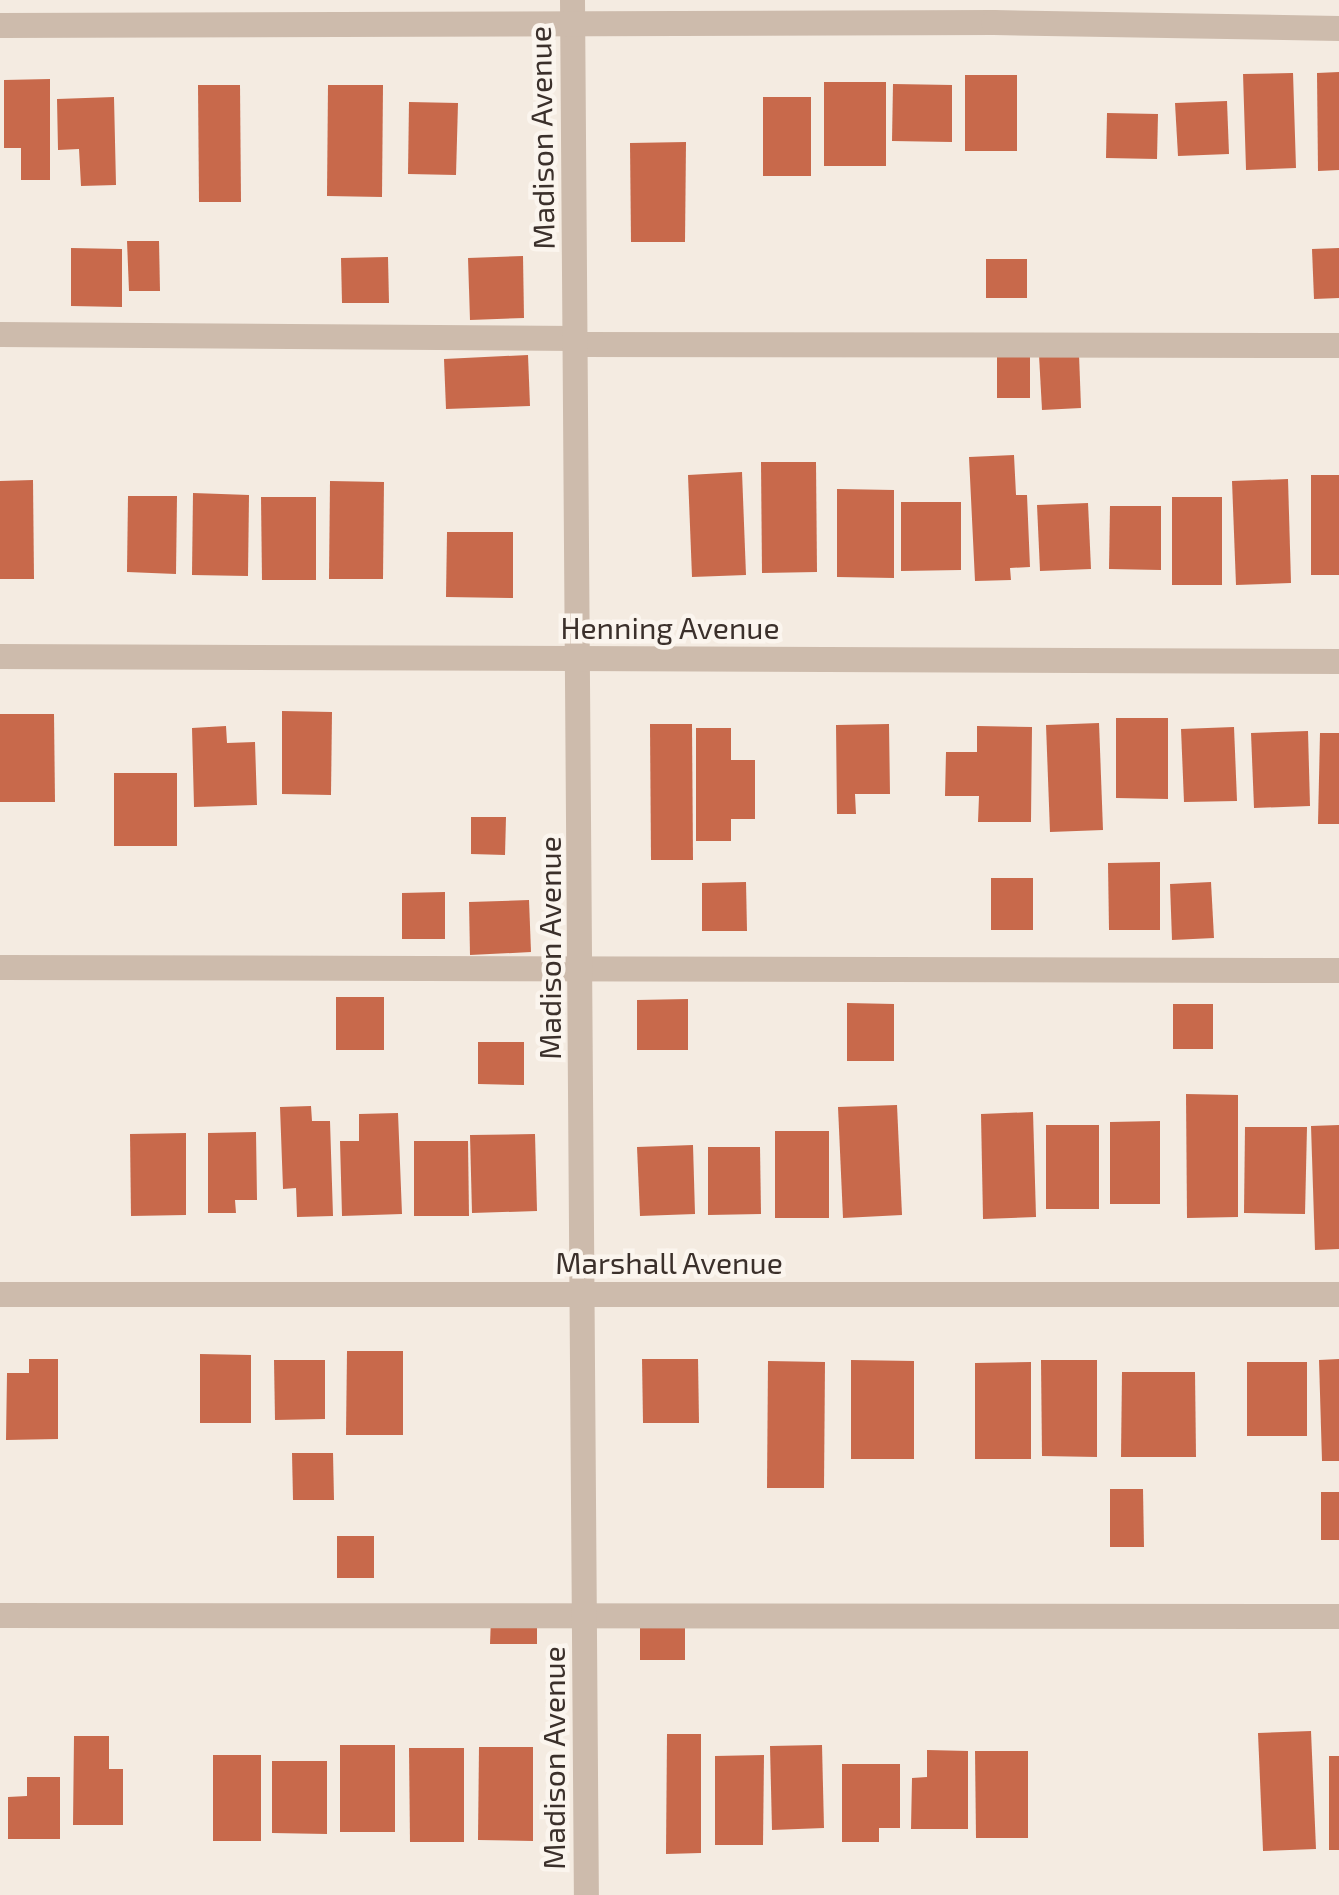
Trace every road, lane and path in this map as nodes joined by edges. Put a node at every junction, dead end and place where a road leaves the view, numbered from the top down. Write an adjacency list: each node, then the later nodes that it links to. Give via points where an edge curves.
1 (572, 12): 2 (street); 3 (street); 5 (street, Madison Avenue)
2 (0, 25)
3 (1339, 28)
4 (0, 334): 5 (street)
5 (576, 341): 6 (street); 8 (street, Madison Avenue)
6 (1339, 346)
7 (0, 656): 8 (street, Henning Avenue)
8 (579, 658): 9 (street, Henning Avenue); 12 (street, Madison Avenue)
9 (1339, 661)
10 (0, 968): 12 (street)
11 (1339, 970): 12 (street)
12 (581, 972): 14 (street, Madison Avenue)
13 (0, 1294): 14 (street, Marshall Avenue)
14 (584, 1294): 15 (street, Marshall Avenue); 16 (street, Madison Avenue)
15 (1339, 1294)
16 (585, 1613): 17 (street); 18 (street); 19 (street, Madison Avenue)
17 (0, 1615)
18 (1339, 1616)
19 (586, 1895)

